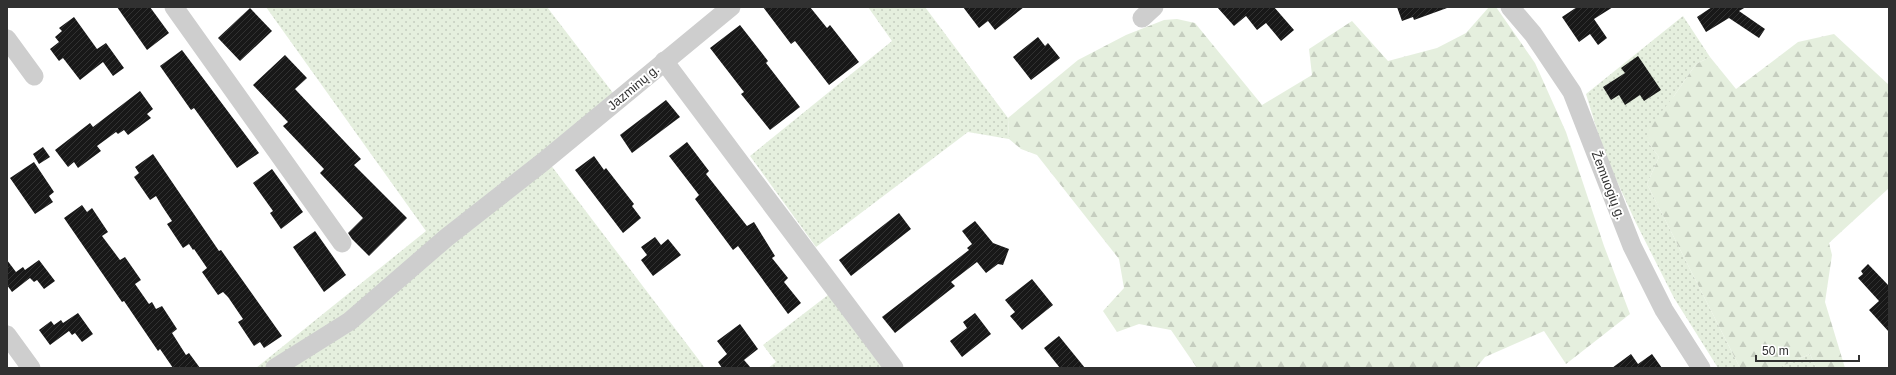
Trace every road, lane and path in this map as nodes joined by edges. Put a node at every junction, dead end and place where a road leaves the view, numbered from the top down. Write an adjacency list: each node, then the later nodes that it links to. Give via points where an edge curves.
1 (174, 7): 7 (street)
2 (731, 7): 5 (street, Jazminų g.)
3 (1510, 7): 12 (street, Žemuogių g., via 1533,34 1572,92 1632,246 1664,310)
4 (7, 39): 6 (street)
5 (664, 61): 10 (street, Jazminų g., via 446,238 350,321); 11 (street)
6 (34, 76)
7 (342, 243)
8 (7, 336): 9 (street)
9 (30, 368)
10 (276, 368)
11 (894, 368)
12 (1701, 368)

